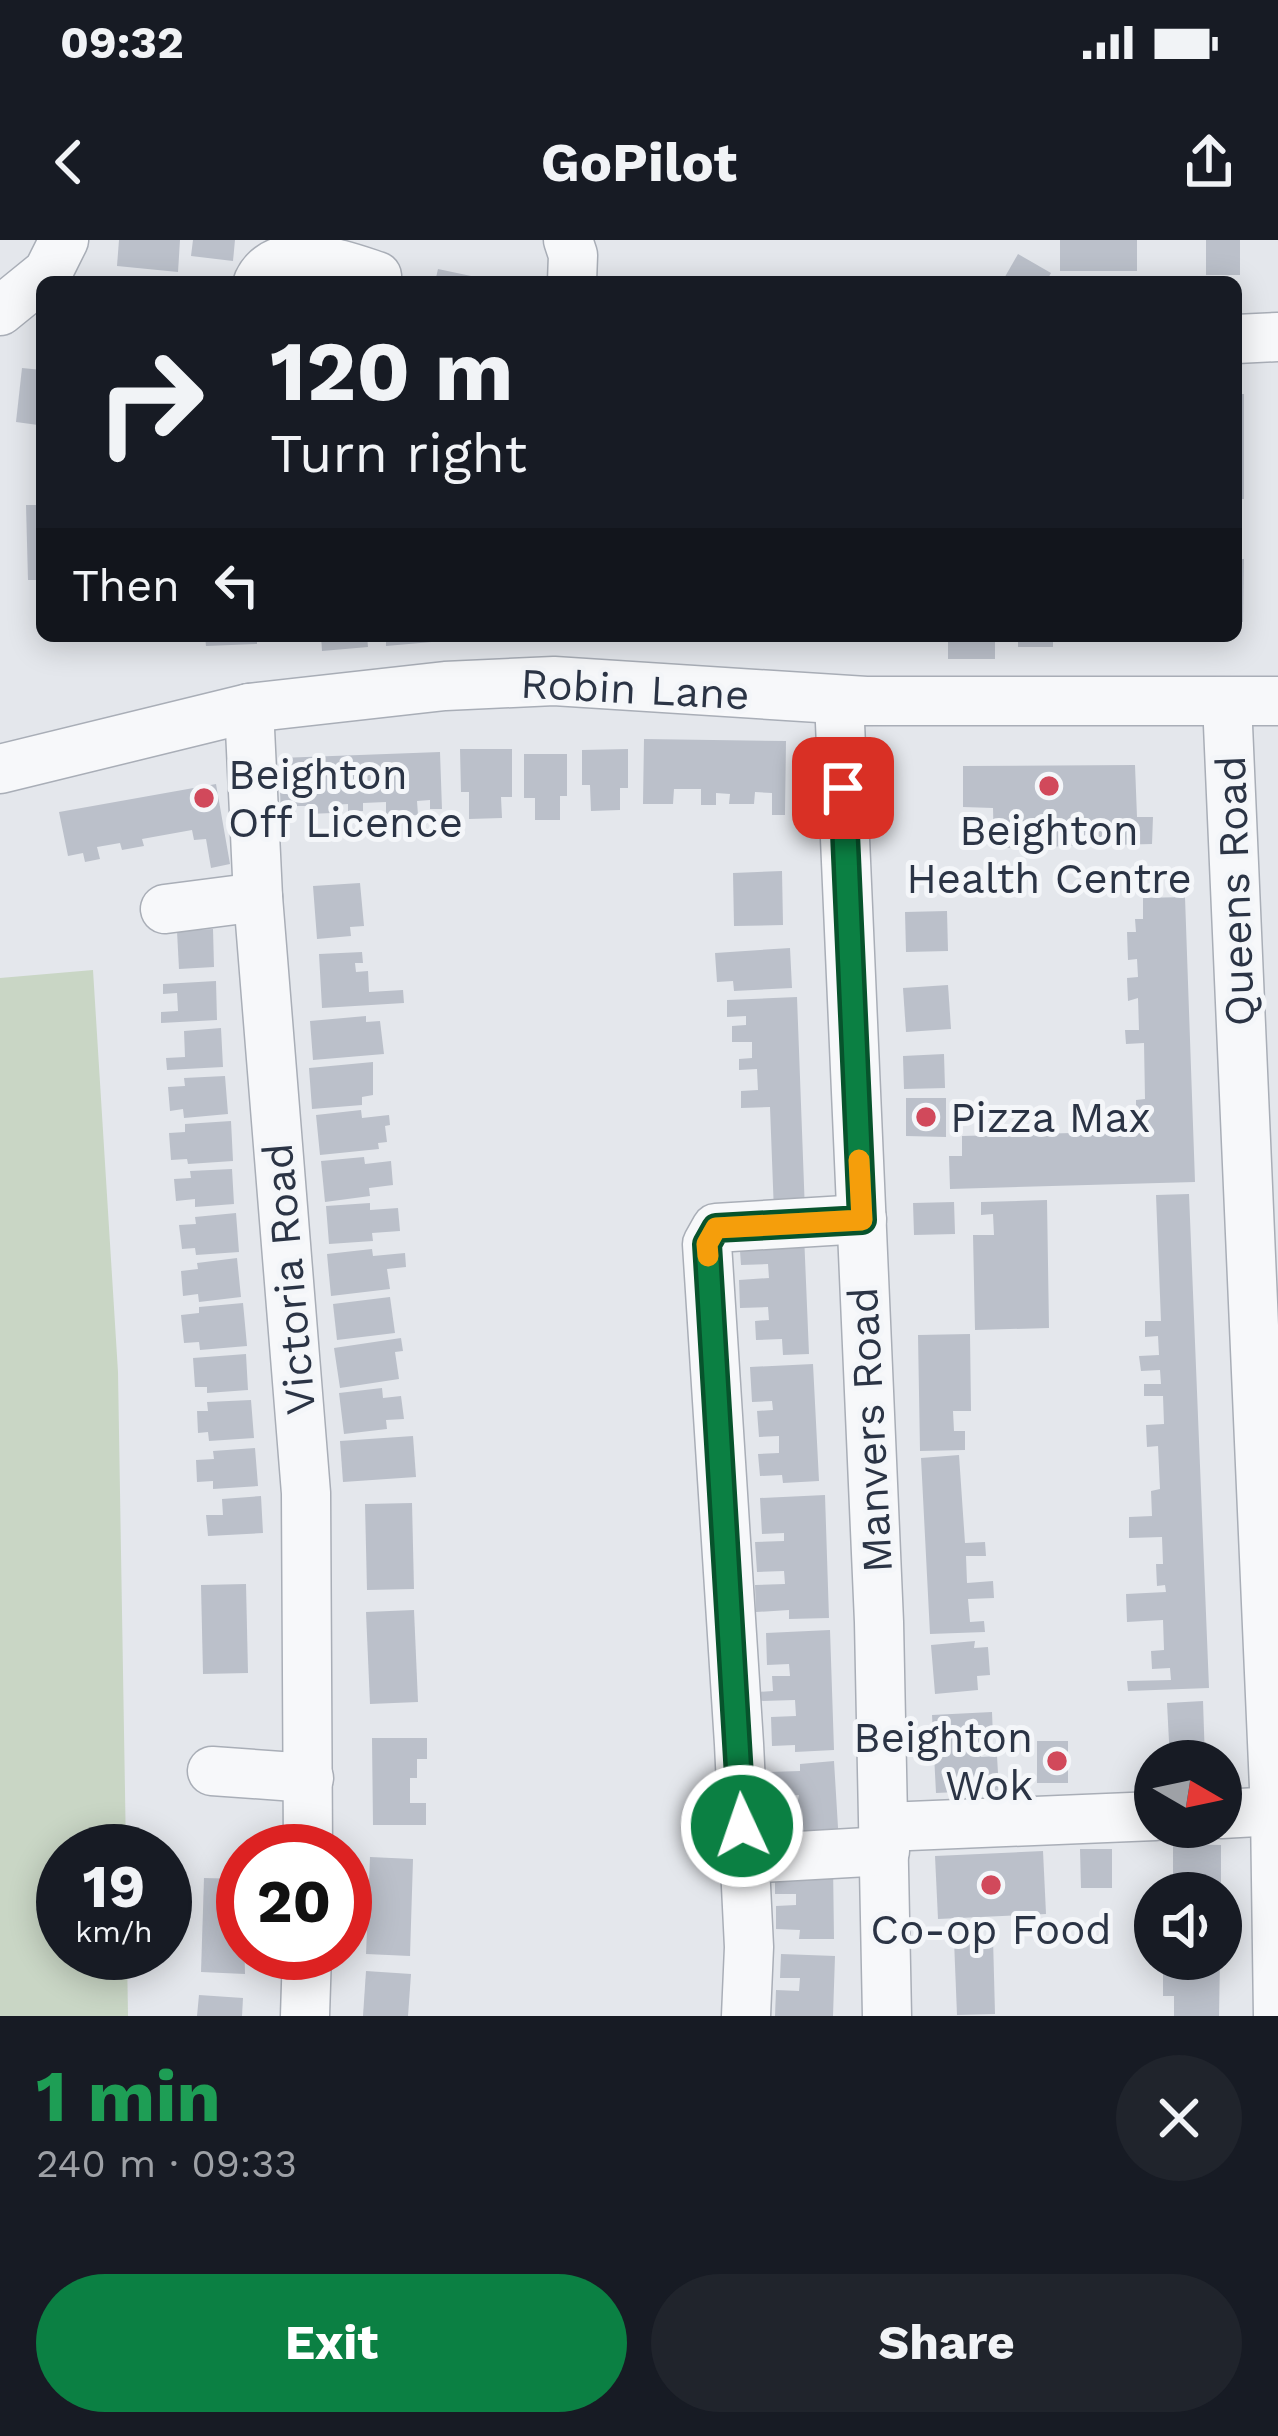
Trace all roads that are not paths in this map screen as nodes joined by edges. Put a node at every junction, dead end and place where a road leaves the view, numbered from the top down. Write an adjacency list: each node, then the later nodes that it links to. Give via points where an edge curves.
1 (568, 240): 4 (street)
2 (260, 276): 3 (street, via 278,261 306,258)
3 (377, 276)
4 (572, 276)
5 (36, 282): 6 (street)
6 (0, 311)
7 (1278, 337): 8 (street)
8 (1242, 339)
9 (554, 659): 10 (street, Robin Lane); 13 (street, Robin Lane, via 445,686)
10 (839, 700): 12 (street, Robin Lane); 17 (street, Manvers Road)
11 (1278, 701): 12 (street, Robin Lane)
12 (1227, 702): 20 (street, Queens Road)
13 (249, 708): 14 (street, Robin Lane); 15 (street, Victoria Road)
14 (0, 769)
15 (258, 897): 16 (street); 19 (street, Victoria Road, via 306,1493)
16 (165, 909)
17 (862, 1220): 24 (street, Manvers Road); 25 (street, via 716,1228 707,1244)
18 (212, 1771): 19 (street)
19 (308, 1778): 23 (street, Victoria Road)
20 (1275, 1811): 21 (street); 30 (street, Queens Road)
21 (1242, 1813)
22 (1134, 1818): 24 (street)
23 (308, 1824)
24 (885, 1839): 25 (street); 29 (street, Manvers Road)
25 (744, 1859): 28 (street)
26 (307, 1980): 27 (street)
27 (305, 2016)
28 (746, 2016)
29 (887, 2016)
30 (1278, 2016)

